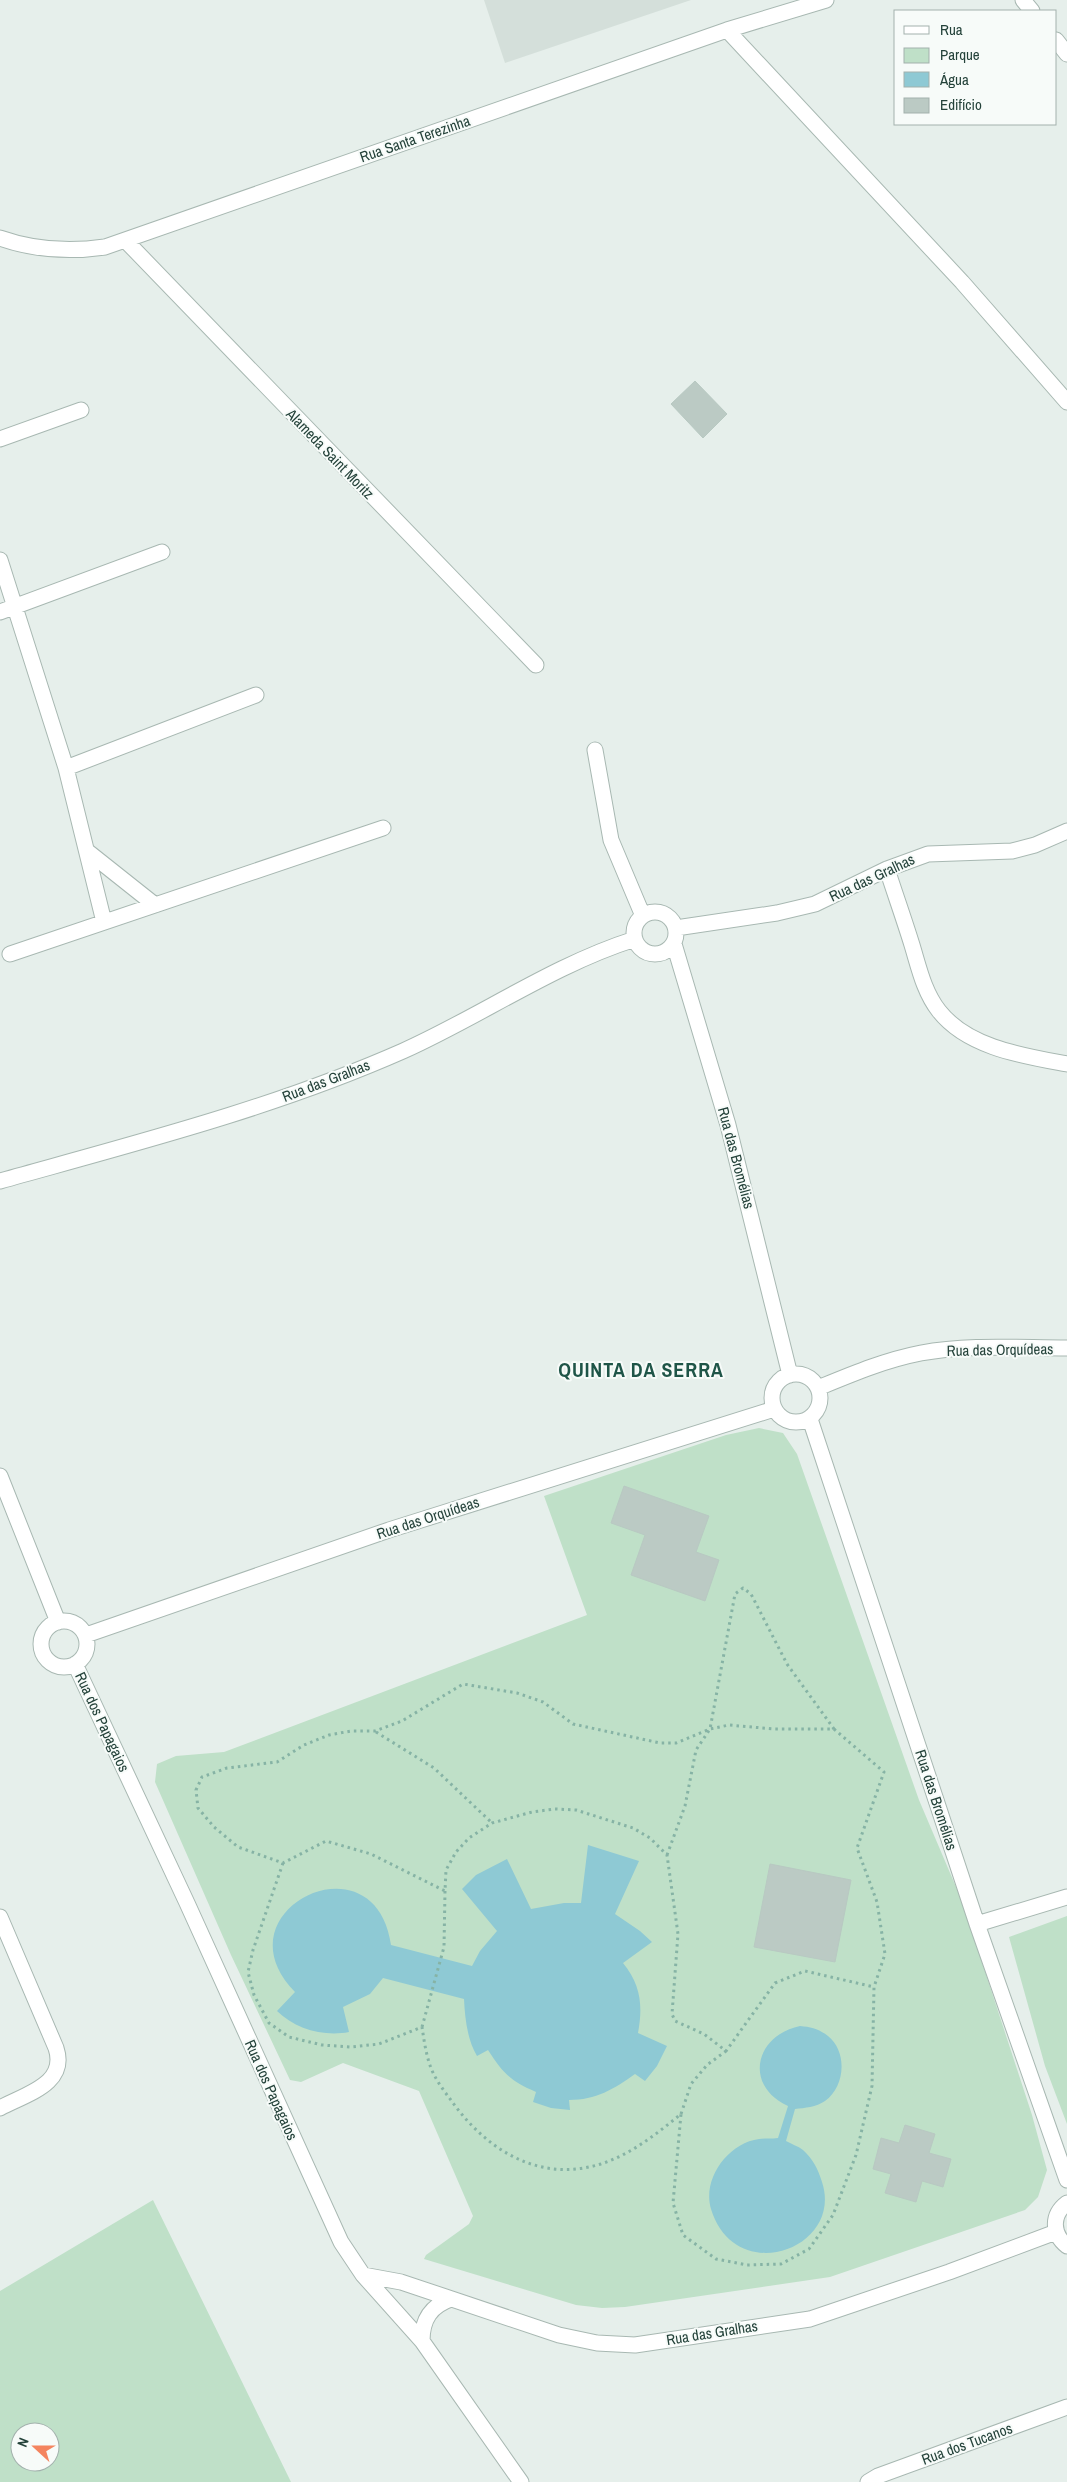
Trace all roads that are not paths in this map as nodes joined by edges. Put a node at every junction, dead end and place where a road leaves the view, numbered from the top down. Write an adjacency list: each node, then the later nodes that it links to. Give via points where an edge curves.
1 (826, 0): 4 (street, Rua Santa Terezinha)
2 (1023, 0): 3 (street)
3 (1031, 10)
4 (727, 30): 8 (street, Rua Santa Terezinha); 9 (street, via 956,275)
5 (1057, 41): 6 (street)
6 (1067, 54)
7 (0, 238): 8 (street, Rua Santa Terezinha, via 66,250 105,247)
8 (126, 241): 16 (street, Alameda Saint Moritz)
9 (1067, 402)
10 (81, 410): 11 (street)
11 (0, 439)
12 (162, 552): 14 (street)
13 (0, 560): 14 (street)
14 (16, 607): 15 (street); 19 (street)
15 (0, 612)
16 (536, 665)
17 (256, 695): 19 (street)
18 (595, 750): 25 (street, via 611,840)
19 (66, 768): 22 (street)
20 (383, 828): 24 (street)
21 (1067, 831): 23 (street, Rua das Gralhas, via 1012,851 928,854)
22 (87, 851): 24 (street); 26 (street)
23 (887, 869): 27 (street, Rua das Gralhas, via 815,904); 31 (street, via 921,975 940,1012 965,1033 989,1045)
24 (155, 905): 26 (street)
25 (642, 916): 27 (street, via 658,912 666,915); 28 (street, via 634,930)
26 (104, 922): 30 (street)
27 (676, 928): 29 (street)
28 (635, 939): 29 (street, via 644,952 653,954 661,954); 32 (street, Rua das Gralhas, via 591,955 404,1050 314,1088 206,1123)
29 (674, 944): 34 (street, Rua das Bromélias, via 728,1126)
30 (10, 954)
31 (1067, 1064)
32 (0, 1181)
33 (1067, 1348): 35 (street, Rua das Orquídeas, via 968,1348 921,1353 870,1367)
34 (790, 1375): 35 (street, via 807,1376); 36 (street, via 776,1384 772,1392)
35 (818, 1388): 37 (street, via 819,1405)
36 (774, 1408): 37 (street, via 794,1423); 40 (street, Rua das Orquídeas, via 389,1530)
37 (810, 1418): 44 (street, Rua das Bromélias)
38 (0, 1476): 39 (street)
39 (58, 1622): 40 (street, via 74,1623); 41 (street, via 45,1632 42,1649 45,1657 59,1666)
40 (86, 1635): 41 (street, via 86,1652)
41 (75, 1664): 50 (street, Rua dos Papagaios, via 188,1903 340,2242)
42 (1067, 1897): 44 (street)
43 (0, 1917): 45 (street, via 56,2048 60,2065 55,2077)
44 (977, 1924): 46 (street, Rua das Bromélias)
45 (0, 2108)
46 (1067, 2180)
47 (1067, 2203): 48 (street, via 1058,2212)
48 (1056, 2232): 49 (street); 51 (street, Rua das Gralhas, via 810,2318 635,2345 597,2343 559,2335)
49 (1067, 2246)
50 (363, 2276): 51 (street, Rua das Gralhas, via 401,2282); 52 (street, Rua dos Papagaios)
51 (451, 2299): 52 (street, via 429,2313)
52 (422, 2341): 54 (street, Rua dos Papagaios)
53 (1067, 2407): 55 (street, Rua dos Tucanos)
54 (521, 2482)
55 (868, 2482)

